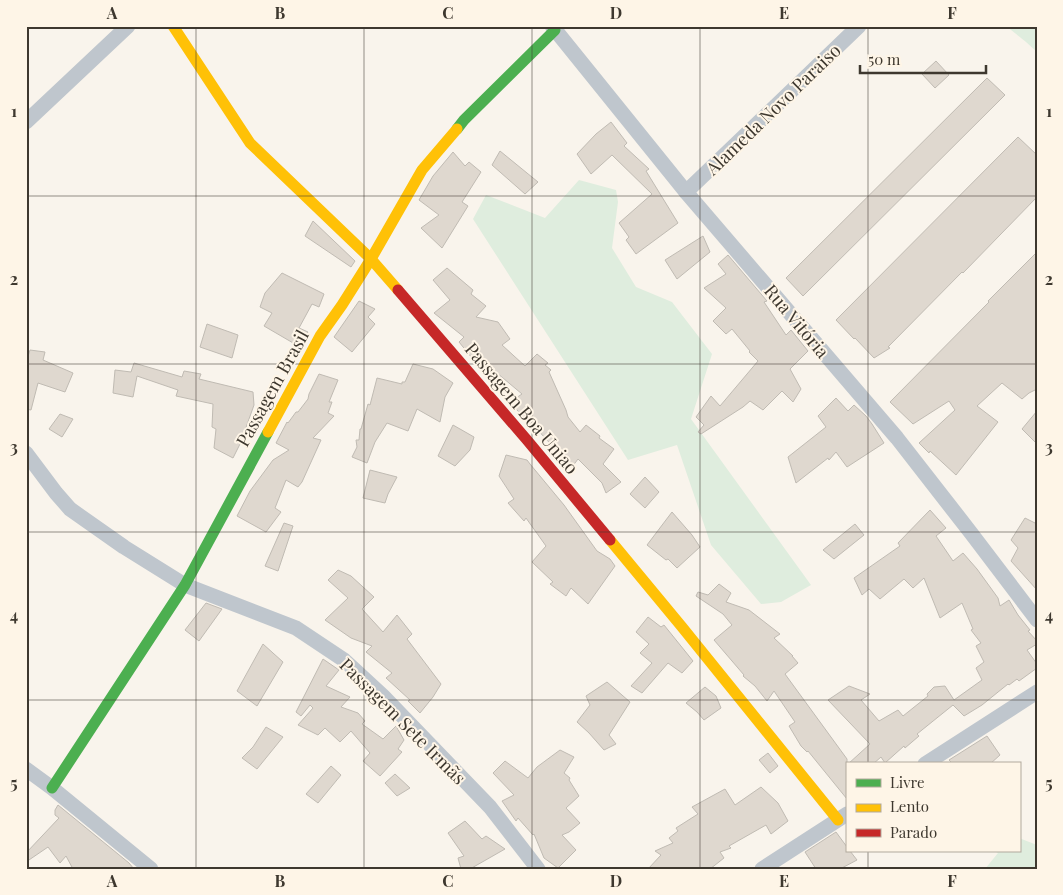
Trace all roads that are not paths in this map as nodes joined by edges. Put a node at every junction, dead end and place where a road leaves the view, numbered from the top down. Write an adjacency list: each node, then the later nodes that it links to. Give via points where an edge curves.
1 (128, 26): 5 (street)
2 (173, 26): 7 (street, Passagem Boa Uniao, via 250,143)
3 (859, 26): 6 (street, Alameda Novo Paraiso)
4 (554, 28): 6 (street, Rua Vitória); 7 (street, Passagem Brasil, via 464,120 422,170)
5 (26, 122)
6 (686, 192): 10 (street, Rua Vitória, via 897,438)
7 (372, 259): 9 (street, Passagem Brasil, via 320,336); 15 (street, Passagem Boa Uniao)
8 (26, 453): 9 (street, Passagem Sete Irmãs, via 70,509)
9 (185, 585): 14 (street, Passagem Brasil); 17 (street, Passagem Sete Irmãs, via 296,628 344,660 490,807)
10 (1037, 620)
11 (1037, 692): 12 (street)
12 (928, 762)
13 (26, 769): 14 (street)
14 (52, 788): 16 (street)
15 (842, 817): 18 (street)
16 (151, 869)
17 (538, 869)
18 (762, 869)

